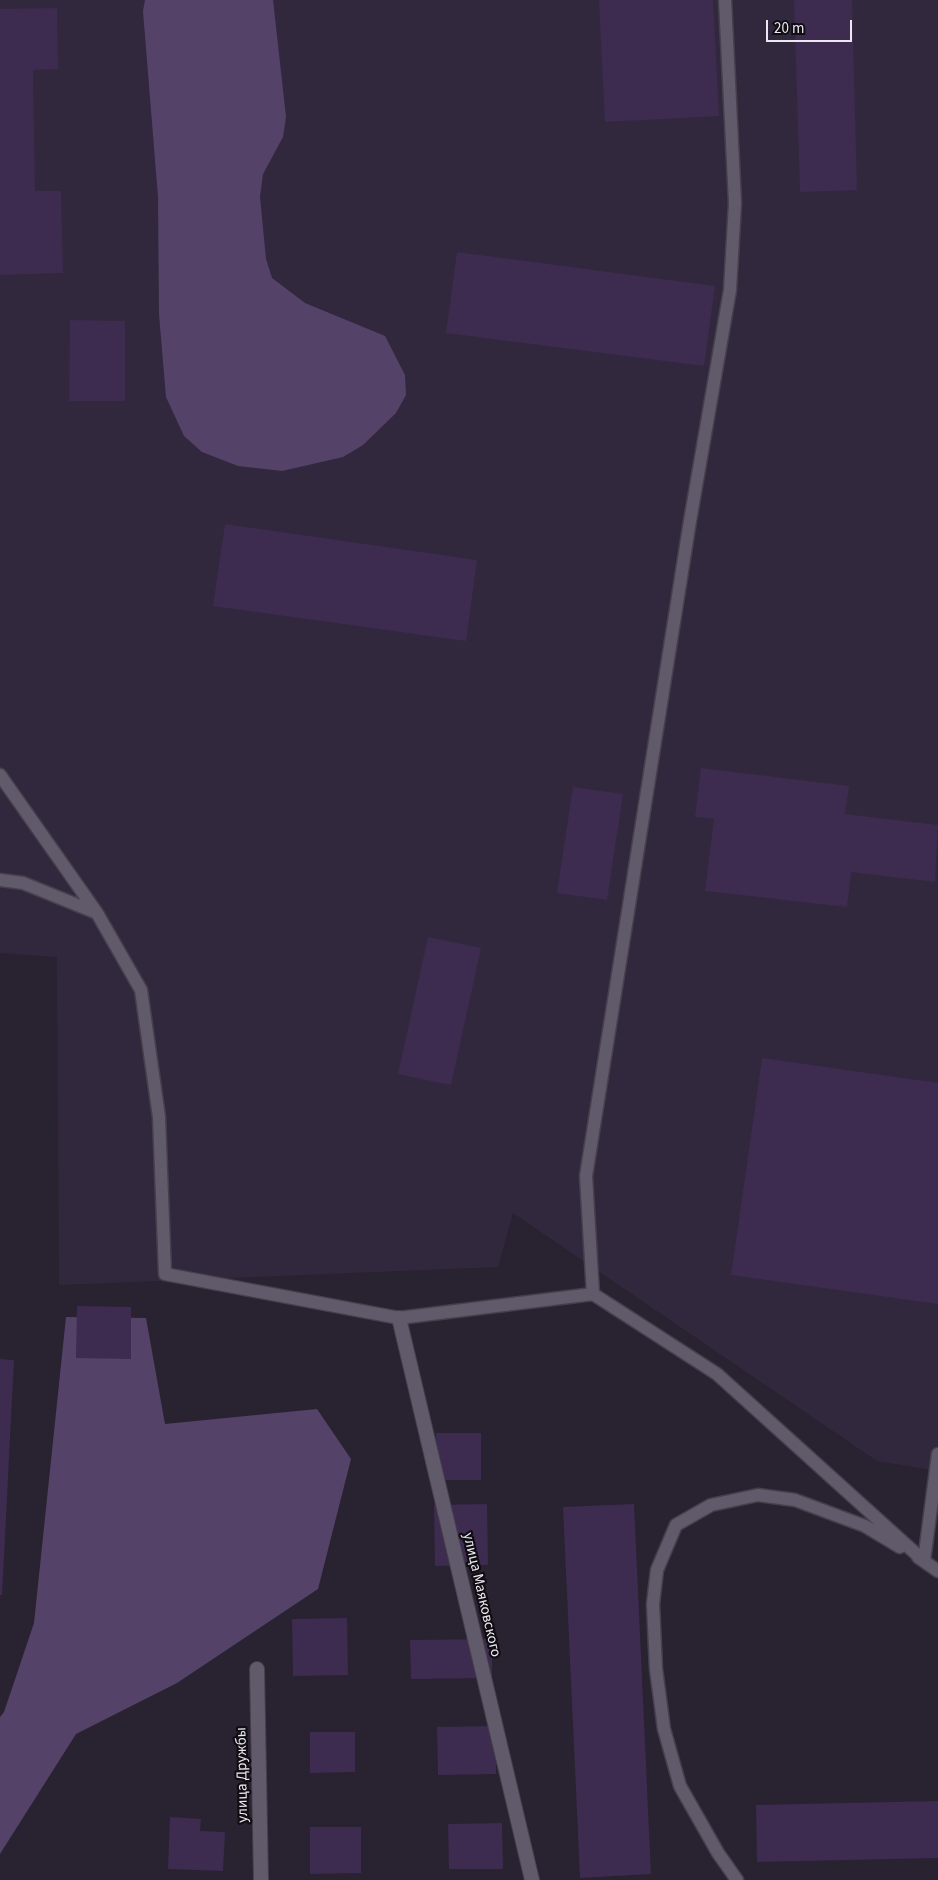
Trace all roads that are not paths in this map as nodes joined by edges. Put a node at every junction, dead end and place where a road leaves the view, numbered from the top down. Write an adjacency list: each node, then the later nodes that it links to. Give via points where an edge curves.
1 (725, 0): 5 (lane, via 735,202 730,290 688,531 586,1176)
2 (0, 776): 4 (lane)
3 (0, 880): 4 (lane, via 23,883)
4 (97, 913): 6 (lane, via 141,990 160,1117 165,1274)
5 (593, 1294): 6 (lane); 8 (lane, via 717,1374)
6 (399, 1318): 12 (street, улица Маяковского)
7 (938, 1454): 8 (lane)
8 (924, 1561): 9 (lane); 13 (lane, via 865,1526 795,1500 758,1495 711,1505 676,1525 657,1570 653,1604 656,1669 664,1729 680,1786)
9 (938, 1571)
10 (257, 1670): 11 (street, улица Дружбы)
11 (261, 1880)
12 (532, 1880)
13 (737, 1880)

